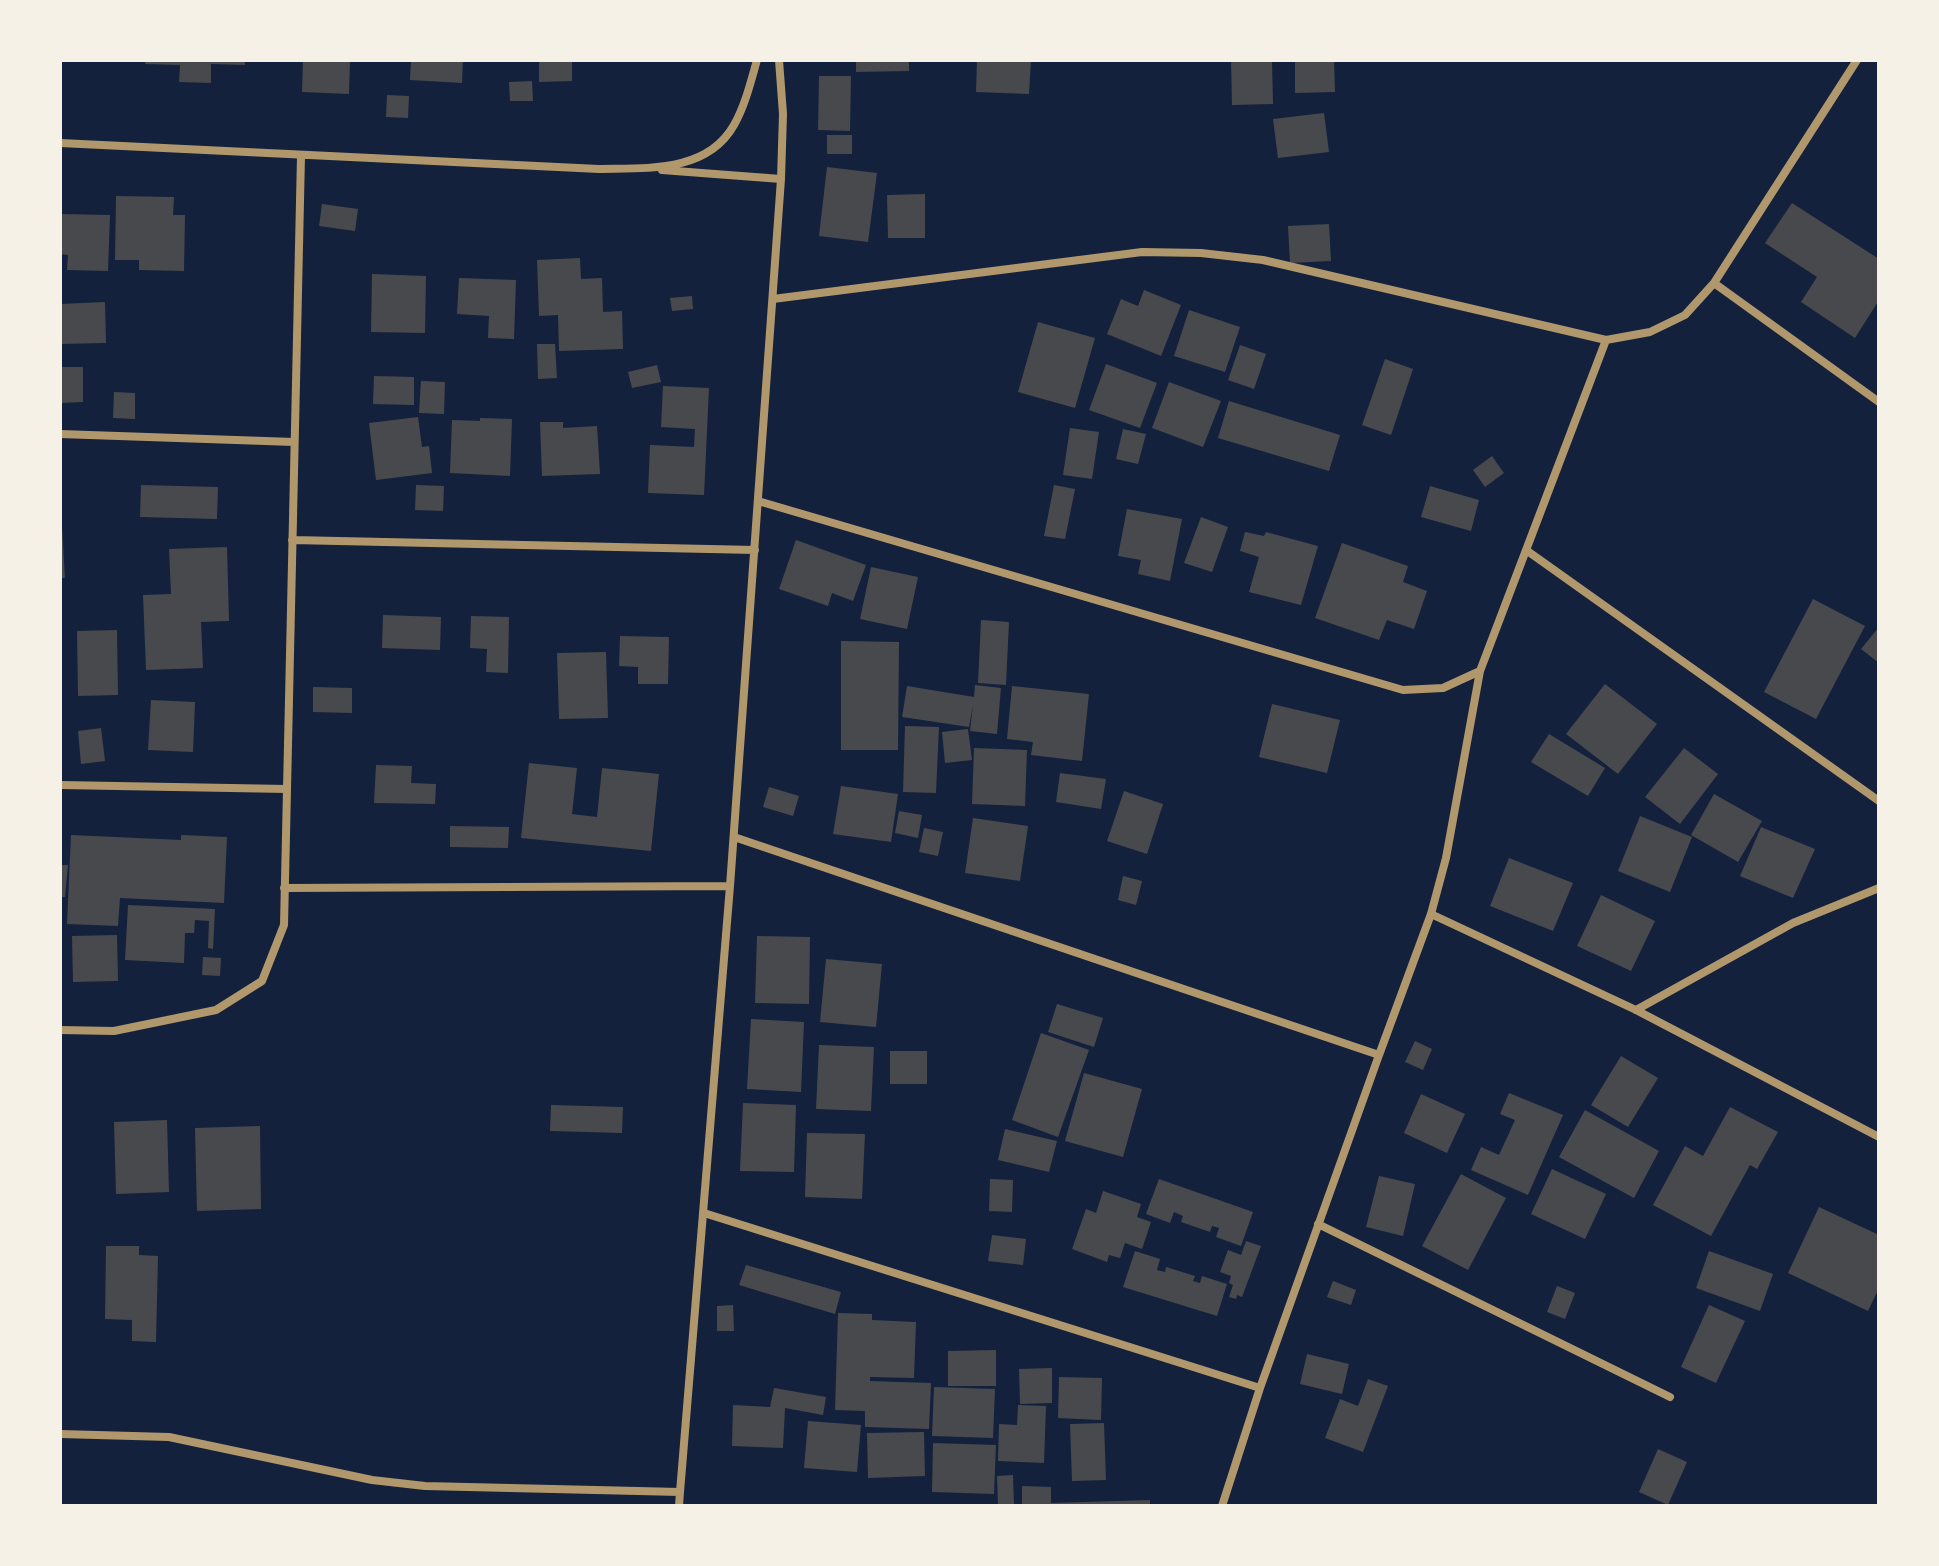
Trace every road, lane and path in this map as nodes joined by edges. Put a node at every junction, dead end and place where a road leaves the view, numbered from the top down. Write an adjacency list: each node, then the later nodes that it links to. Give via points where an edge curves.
1 (757, 60): 6 (street, via 734,125 713,150 683,164)
2 (779, 60): 7 (street)
3 (1857, 60): 8 (street)
4 (60, 143): 5 (street)
5 (301, 156): 6 (street); 13 (street)
6 (642, 169): 7 (street)
7 (781, 179): 9 (street)
8 (1714, 283): 10 (street, via 1685,315 1650,332); 11 (street)
9 (773, 299): 10 (street, via 1142,252 1201,253 1263,260); 14 (street)
10 (1606, 340): 17 (street)
11 (1879, 402)
12 (60, 434): 13 (street)
13 (294, 442): 15 (street)
14 (758, 501): 16 (street); 18 (street, via 1403,690 1443,688)
15 (292, 540): 16 (street); 20 (street)
16 (755, 550): 22 (street)
17 (1526, 550): 18 (street); 21 (street)
18 (1480, 671): 26 (street, via 1455,818)
19 (60, 785): 20 (street)
20 (287, 789): 24 (street)
21 (1879, 801)
22 (734, 837): 23 (street); 29 (street)
23 (730, 886): 24 (street); 31 (street)
24 (284, 888): 28 (street, via 284,925 262,981 216,1010 114,1031)
25 (1879, 888): 27 (street, via 1793,923)
26 (1431, 914): 27 (street); 29 (street)
27 (1636, 1010): 30 (street)
28 (60, 1030)
29 (1379, 1055): 32 (street)
30 (1879, 1137)
31 (704, 1213): 33 (street); 36 (street)
32 (1318, 1224): 33 (street); 34 (street)
33 (1260, 1388): 38 (street)
34 (1670, 1397)
35 (60, 1434): 36 (street, via 169,1437 360,1478 425,1486)
36 (680, 1492): 37 (street)
37 (679, 1506)
38 (1222, 1506)

